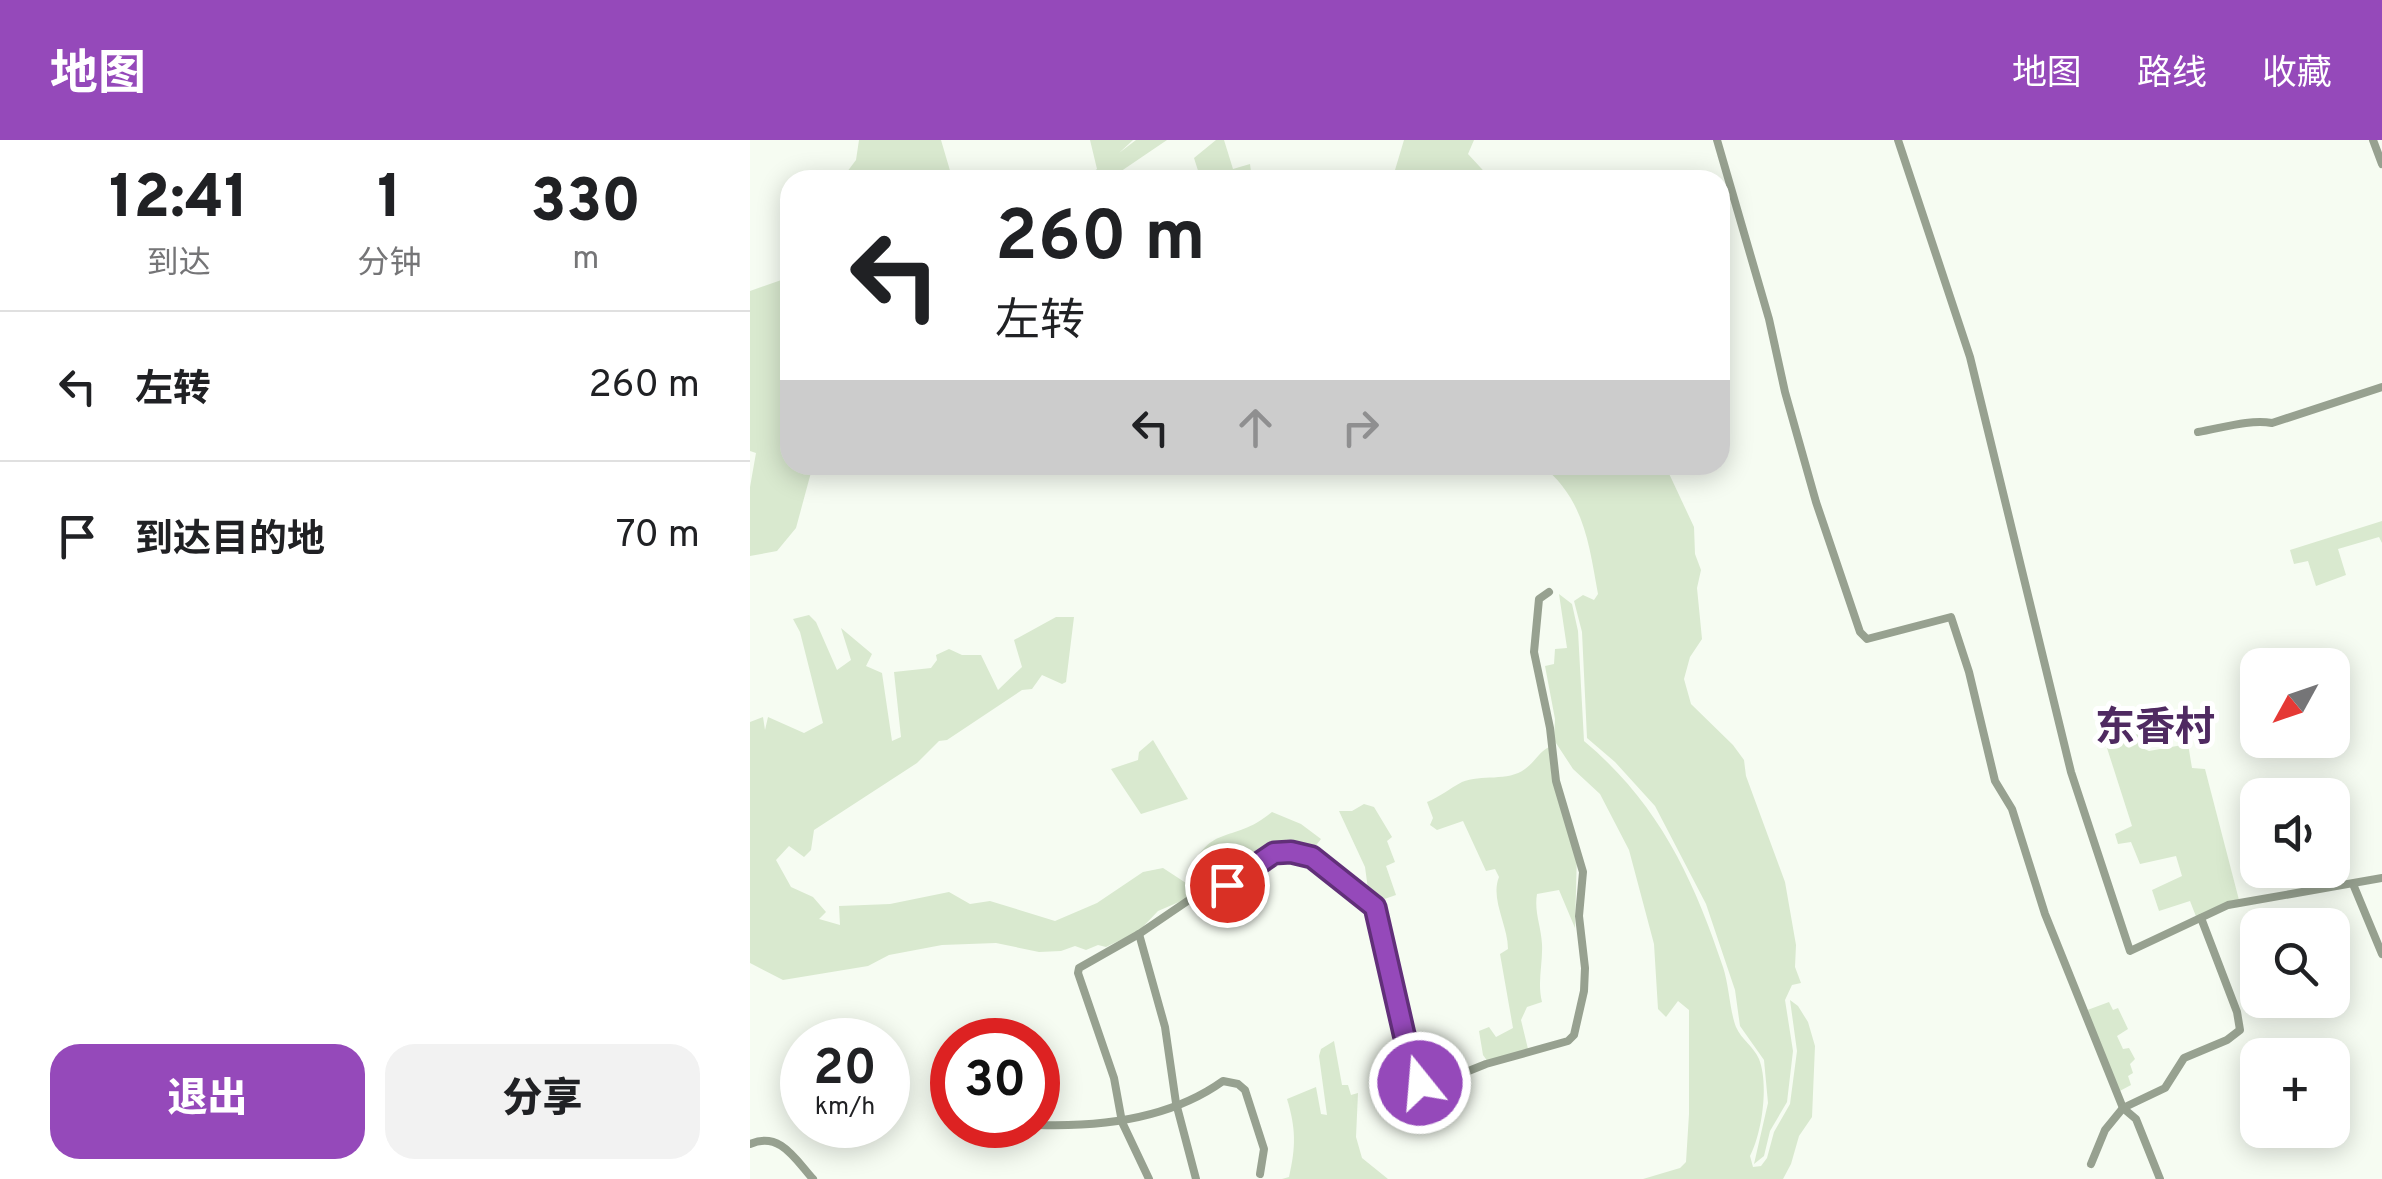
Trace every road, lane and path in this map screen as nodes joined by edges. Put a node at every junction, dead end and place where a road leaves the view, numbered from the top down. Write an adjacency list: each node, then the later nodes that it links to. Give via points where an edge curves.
1 (1717, 140): 5 (street)
2 (1898, 140): 12 (street, via 1970,357 2071,772 2130,951)
3 (2373, 140): 4 (street)
4 (2382, 164)
5 (1726, 170)
6 (1730, 184): 16 (street, via 1816,502 1860,632 1867,639 1951,617 1995,780 2012,809 2045,914)
7 (2382, 387): 8 (street, via 2272,423)
8 (2198, 432)
9 (1549, 592): 13 (street, via 1539,599 1534,652 1556,780 1583,872 1584,991 1568,1041 1420,1083 1375,907 1312,857 1274,853)
10 (2382, 878): 11 (street)
11 (2354, 884): 12 (street, via 2228,905); 14 (street)
12 (2201, 918): 16 (street, via 2240,1030 2184,1058 2165,1088)
13 (1140, 934): 15 (street); 17 (street, via 1078,973)
14 (2382, 954)
15 (1176, 1104): 17 (street); 21 (street, via 1223,1080 1238,1084 1264,1149); 24 (street)
16 (2123, 1108): 20 (street); 25 (street, via 2136,1119)
17 (1122, 1122): 18 (street); 23 (street)
18 (1060, 1124)
19 (750, 1144): 22 (street, via 782,1144)
20 (2091, 1164)
21 (1260, 1174)
22 (814, 1179)
23 (1149, 1179)
24 (1196, 1179)
25 (2160, 1179)

